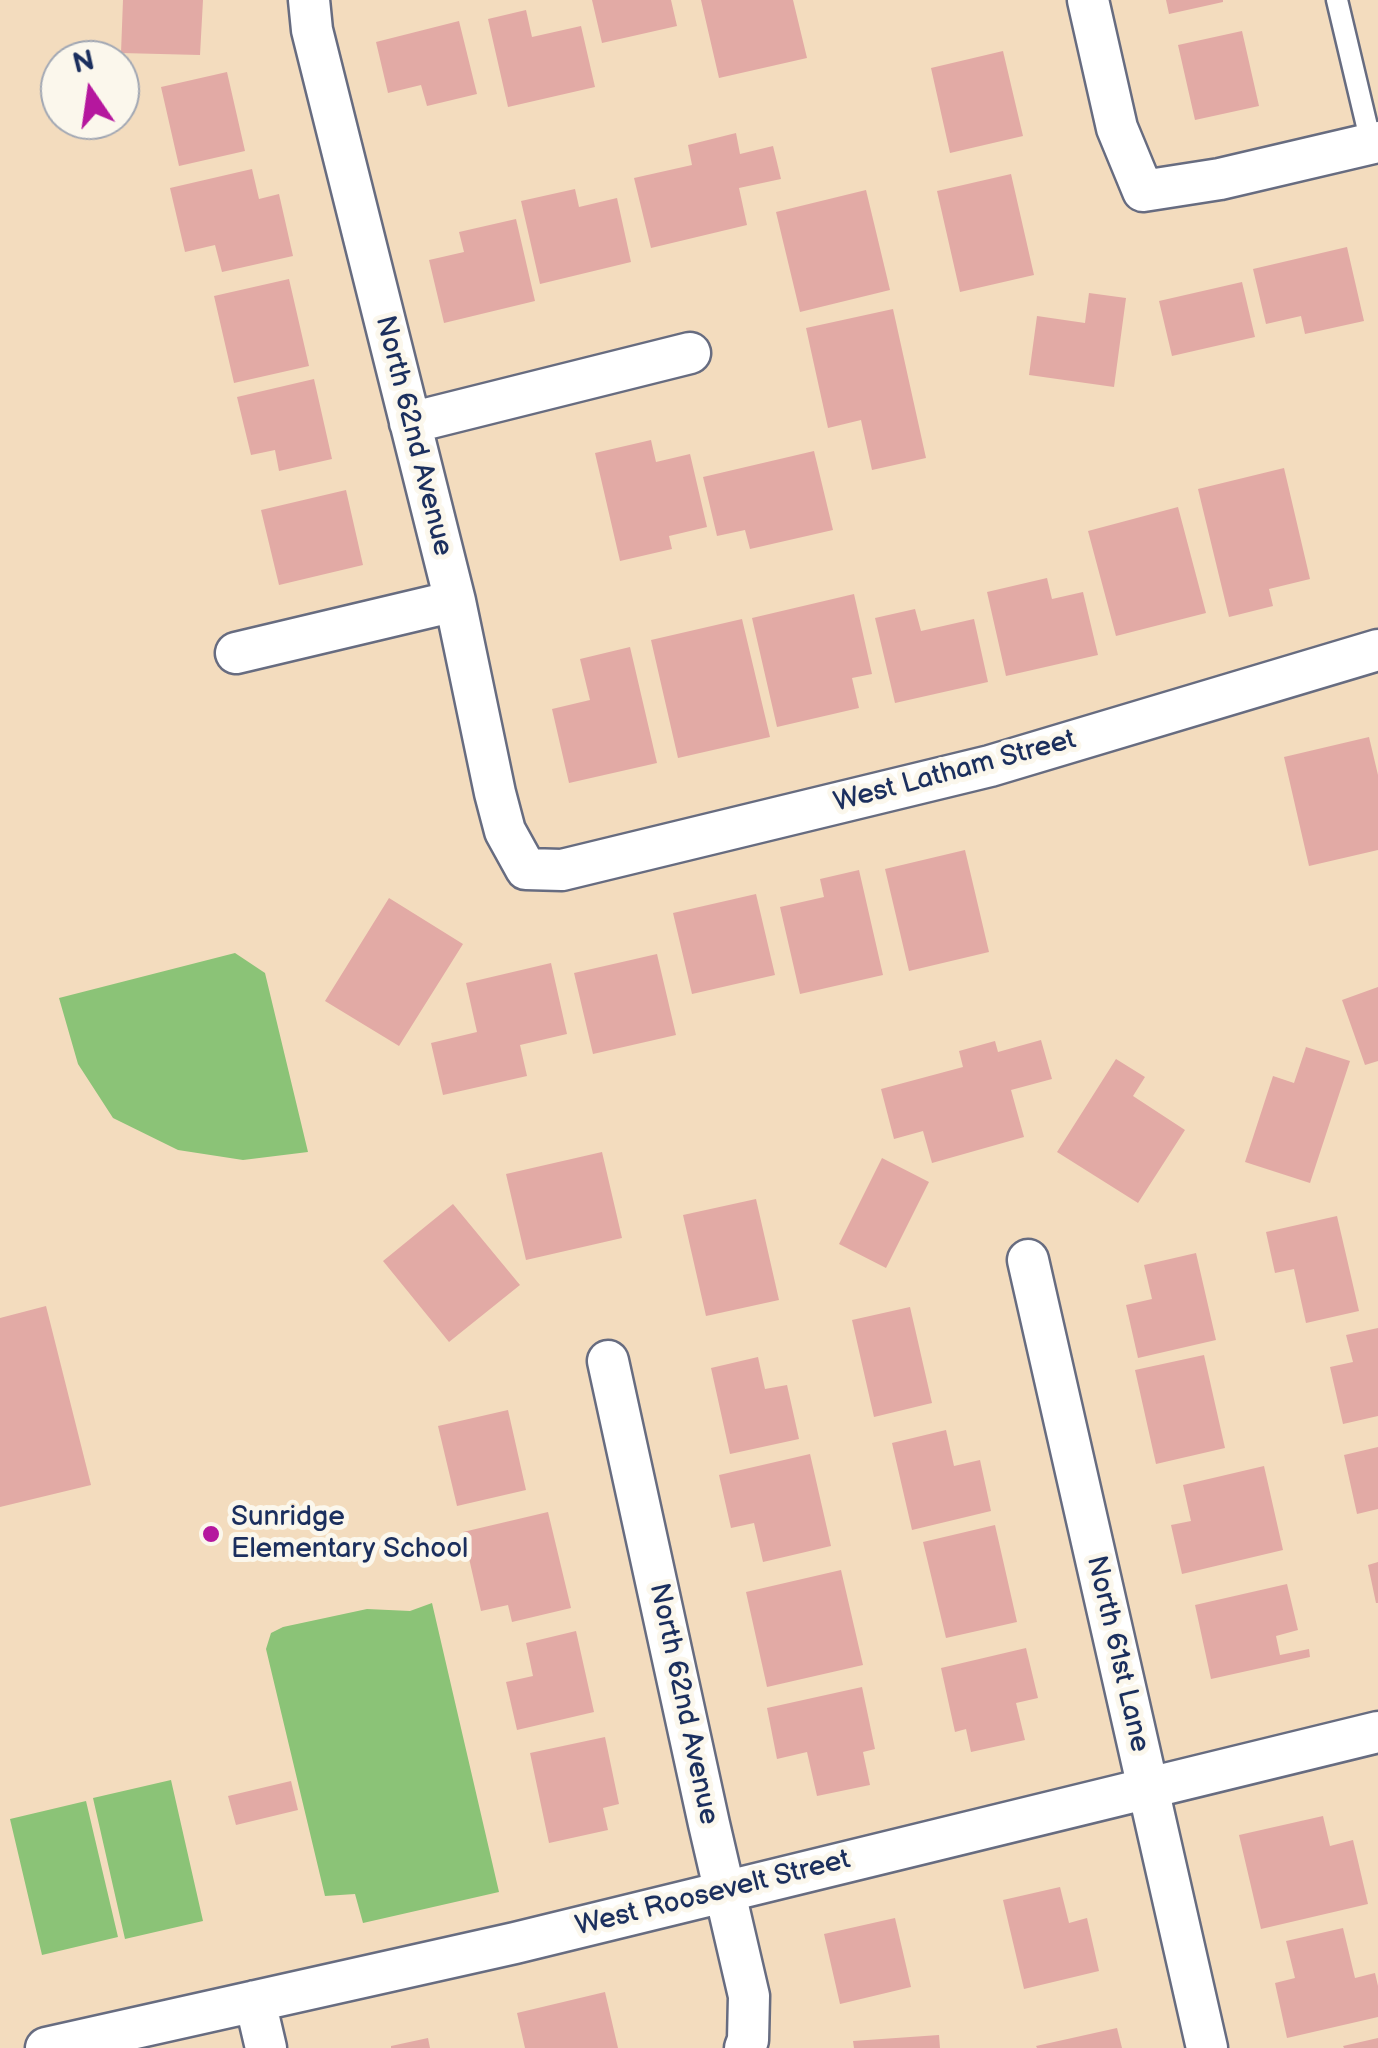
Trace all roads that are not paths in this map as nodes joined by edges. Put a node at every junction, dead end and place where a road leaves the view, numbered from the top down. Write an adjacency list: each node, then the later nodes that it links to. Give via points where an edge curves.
1 (309, 0): 6 (street, North 62nd Avenue)
2 (1088, 0): 4 (street, via 1117,128 1143,191 1220,180)
3 (1336, 0): 4 (lane)
4 (1374, 142)
5 (690, 353): 6 (street)
6 (410, 423): 7 (street, North 62nd Avenue)
7 (455, 601): 9 (street); 10 (street, North 62nd Avenue, via 495,793)
8 (1378, 650): 10 (street, West Latham Street, via 990,766 562,870)
9 (236, 653)
10 (526, 869)
11 (1028, 1260): 14 (street, North 61st Lane)
12 (608, 1361): 15 (street, North 62nd Avenue)
13 (1378, 1732): 14 (street, West Roosevelt Street)
14 (1148, 1787): 15 (street, West Roosevelt Street); 20 (street, North 61st Lane)
15 (724, 1891): 16 (street, West Roosevelt Street); 19 (street, North 62nd Avenue, via 749,1996)
16 (256, 2001): 17 (street, West Roosevelt Street); 18 (street)
17 (46, 2048)
18 (266, 2048)
19 (745, 2048)
20 (1207, 2048)

